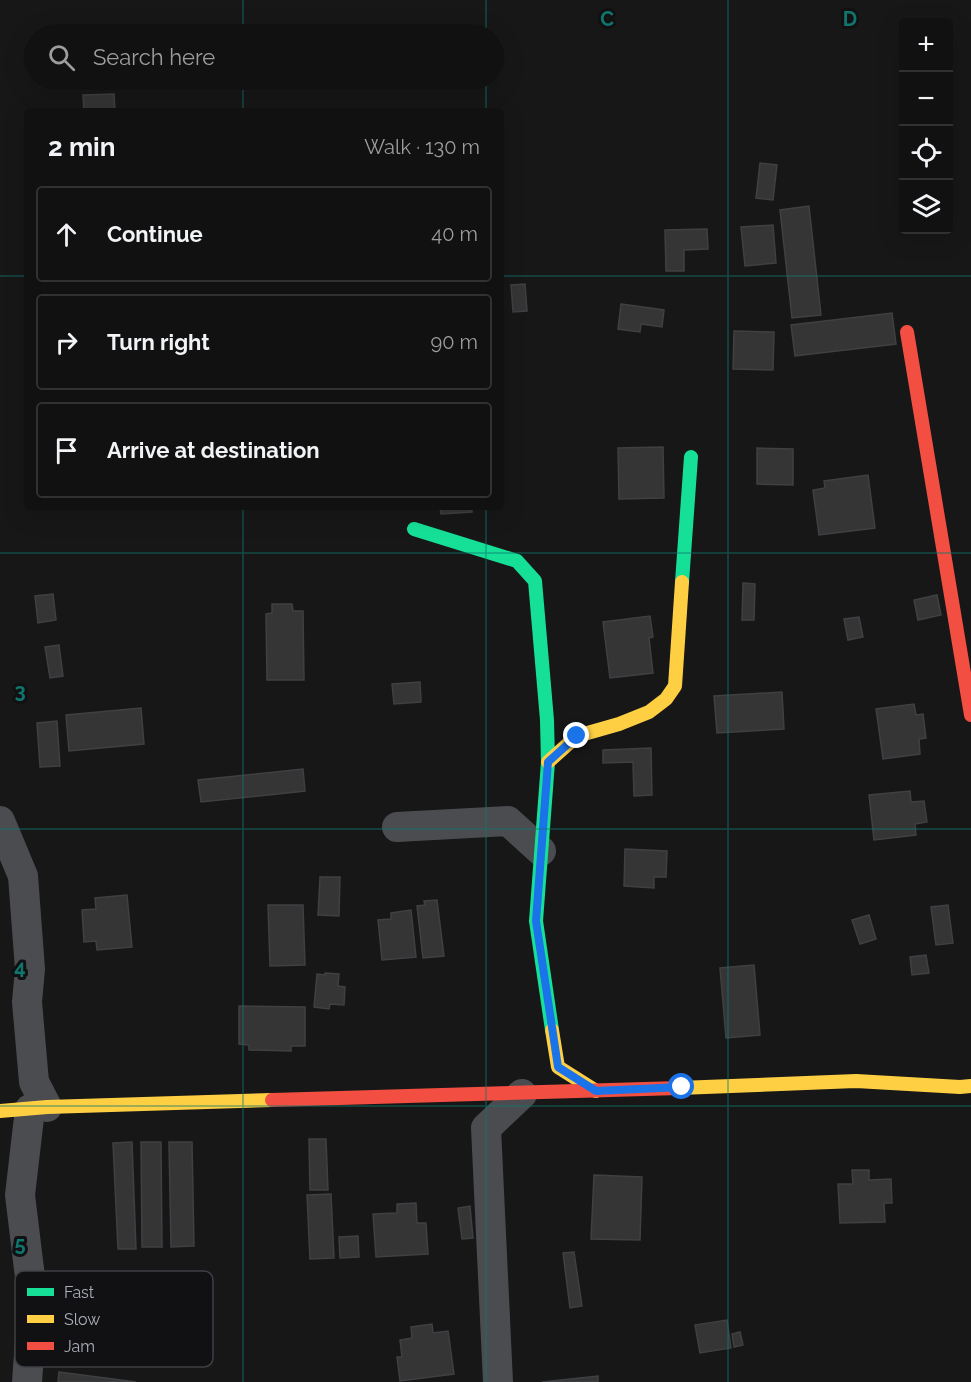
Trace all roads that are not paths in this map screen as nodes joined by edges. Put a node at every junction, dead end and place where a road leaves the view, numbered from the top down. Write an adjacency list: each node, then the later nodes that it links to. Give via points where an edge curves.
1 (907, 332): 4 (street)
2 (691, 456): 6 (street, via 675,686 649,712)
3 (414, 529): 5 (street, via 517,561 535,581)
4 (971, 716)
5 (547, 720): 6 (street); 7 (street)
6 (577, 736): 7 (street)
7 (548, 762): 8 (street)
8 (545, 809): 10 (street); 12 (street)
9 (0, 821): 17 (street, via 23,876 30,969 27,1002)
10 (507, 821): 11 (street); 12 (street)
11 (397, 827)
12 (542, 851): 13 (street, via 536,921)
13 (544, 1085): 15 (street); 15 (street); 16 (street); 19 (street)
14 (971, 1086): 15 (street, via 856,1081)
15 (596, 1091)
16 (457, 1094): 17 (street); 19 (street)
17 (38, 1108): 18 (street); 20 (street, via 20,1195)
18 (0, 1111)
19 (486, 1128): 23 (street)
20 (29, 1271)
21 (28, 1367): 22 (street)
22 (27, 1382)
23 (498, 1382)

